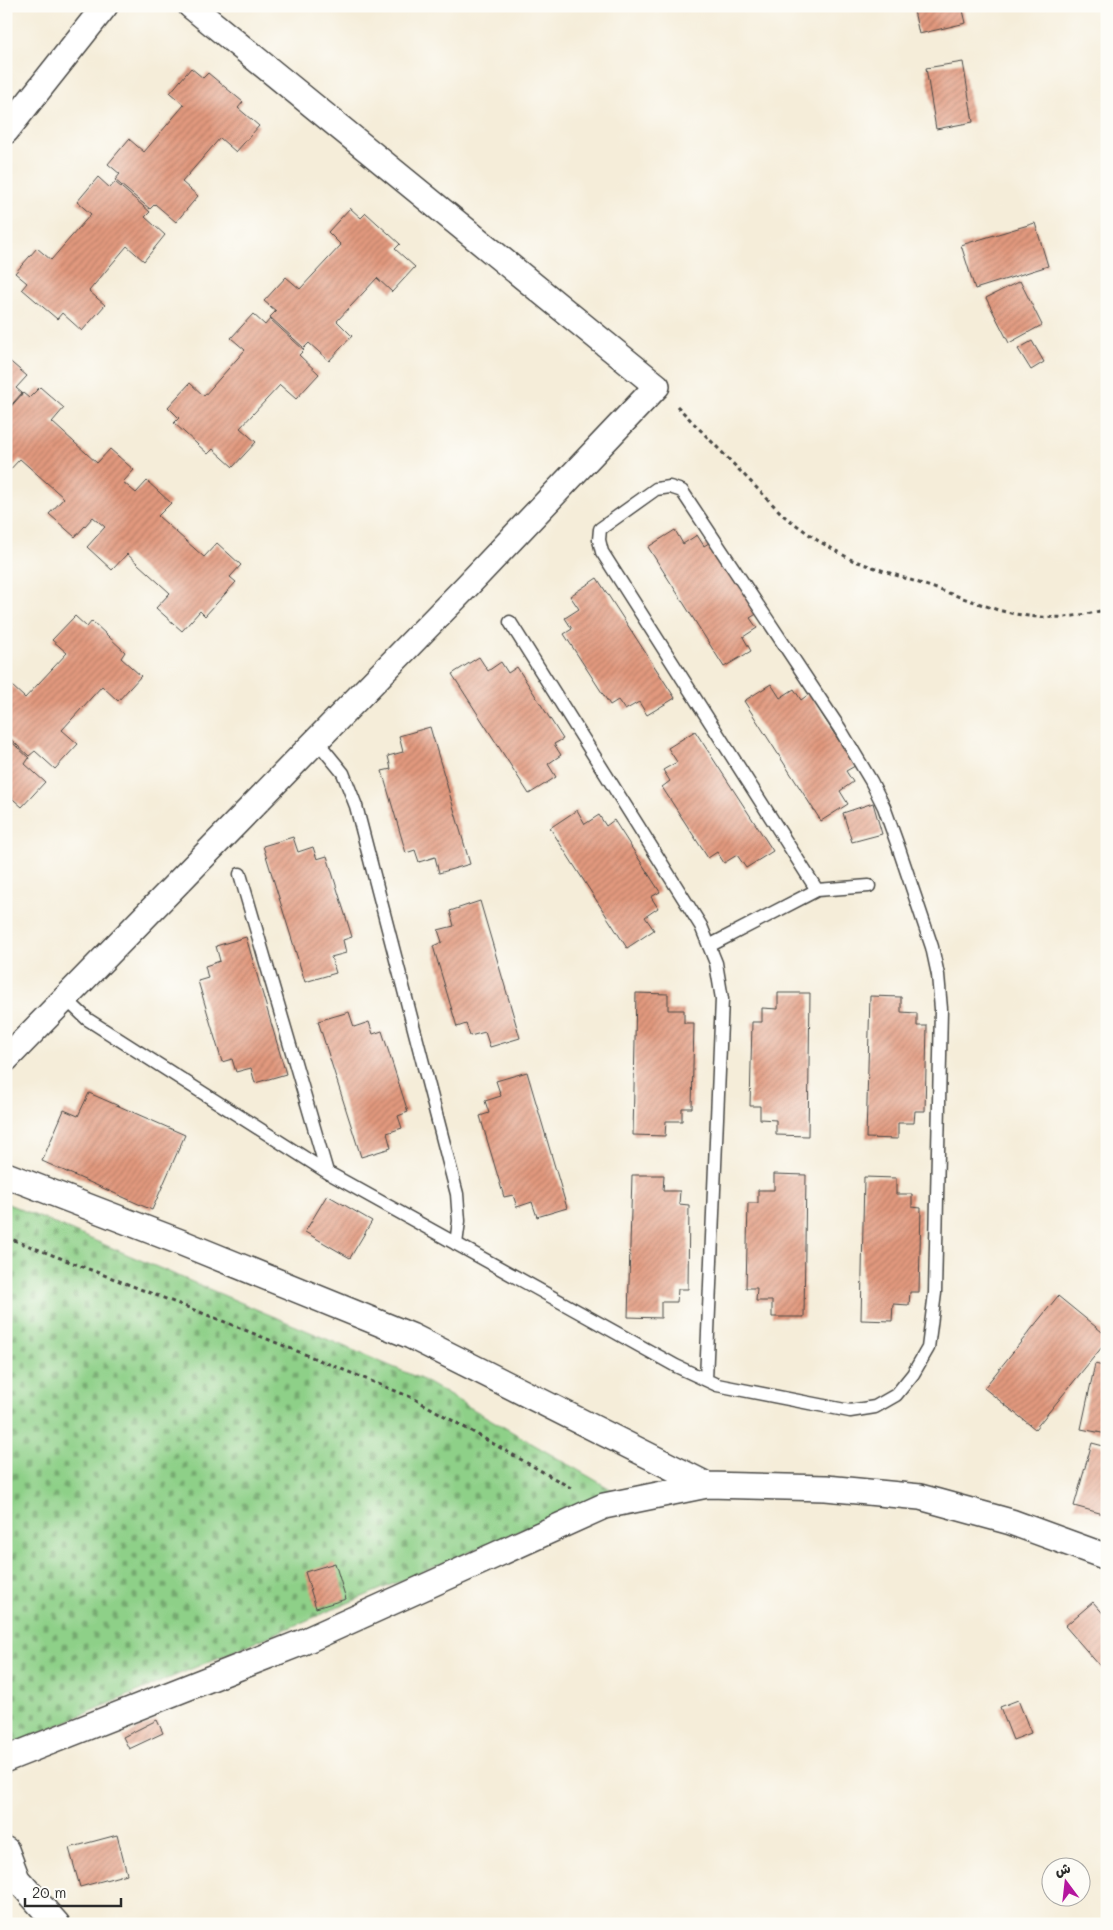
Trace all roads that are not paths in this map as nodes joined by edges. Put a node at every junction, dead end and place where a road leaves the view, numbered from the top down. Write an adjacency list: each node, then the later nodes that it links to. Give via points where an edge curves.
1 (105, 6): 3 (street)
2 (191, 6): 5 (street, via 657,386)
3 (6, 131)
4 (510, 622): 9 (lane, via 701,926)
5 (316, 740): 10 (street); 14 (lane, via 343,773 356,806 457,1194 459,1221)
6 (240, 874): 12 (lane)
7 (869, 886): 8 (lane)
8 (817, 890): 9 (lane); 15 (lane, via 602,552 600,529 656,490 670,487 682,491 835,721 871,781 884,807 932,947 941,1010 935,1293 928,1348 913,1374 889,1399 875,1407 850,1411 716,1385)
9 (710, 946): 15 (lane, via 722,999)
10 (65, 998): 11 (street); 12 (lane, via 86,1019)
11 (6, 1059)
12 (327, 1172): 14 (lane)
13 (6, 1175): 16 (street, via 411,1336)
14 (456, 1244): 15 (lane)
15 (706, 1380)
16 (707, 1485): 17 (street, via 826,1488 920,1497 1011,1522); 18 (street, via 604,1506 303,1642)
17 (1107, 1557)
18 (6, 1759)
19 (6, 1850): 20 (street, via 17,1879)
20 (57, 1924)

